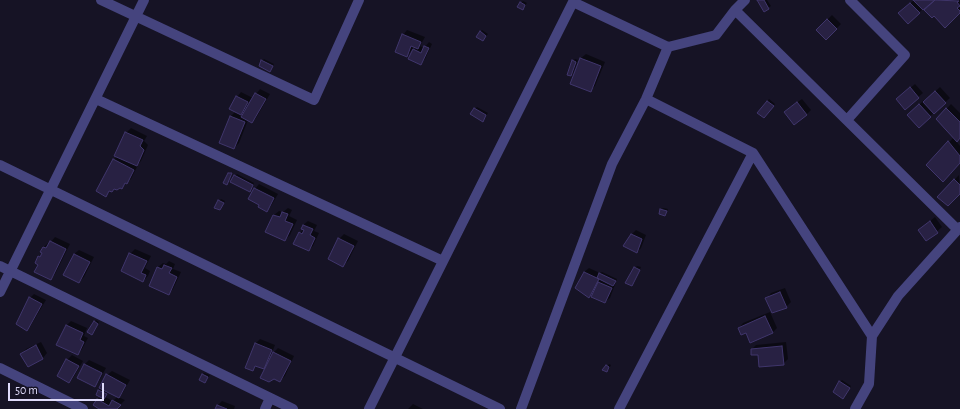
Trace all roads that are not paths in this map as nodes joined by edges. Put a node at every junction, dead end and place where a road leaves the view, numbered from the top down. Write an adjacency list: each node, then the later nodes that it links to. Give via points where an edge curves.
1 (101, 0): 8 (street)
2 (144, 0): 8 (street)
3 (360, 0): 8 (street, via 314,100)
4 (745, 0): 7 (street)
5 (850, 0): 12 (street, via 905,55)
6 (573, 1): 9 (street); 17 (street)
7 (735, 10): 9 (street, via 716,35); 12 (street)
8 (136, 17): 10 (street)
9 (668, 47): 11 (street)
10 (96, 99): 15 (street); 17 (street)
11 (646, 99): 13 (street); 30 (street, via 612,164)
12 (847, 120): 16 (street)
13 (753, 153): 21 (street); 31 (street)
14 (0, 165): 15 (street)
15 (51, 190): 19 (street); 22 (street)
16 (958, 228): 21 (street, via 898,296)
17 (443, 260): 22 (street)
18 (0, 266): 19 (street)
19 (10, 271): 20 (street); 24 (street)
20 (0, 292)
21 (872, 336): 32 (street, via 869,384)
22 (395, 358): 28 (street); 29 (street)
23 (0, 368): 25 (street)
24 (270, 398): 26 (street); 27 (street)
25 (83, 409)
26 (264, 409)
27 (293, 409)
28 (369, 409)
29 (500, 409)
30 (521, 409)
31 (619, 409)
32 (855, 409)

